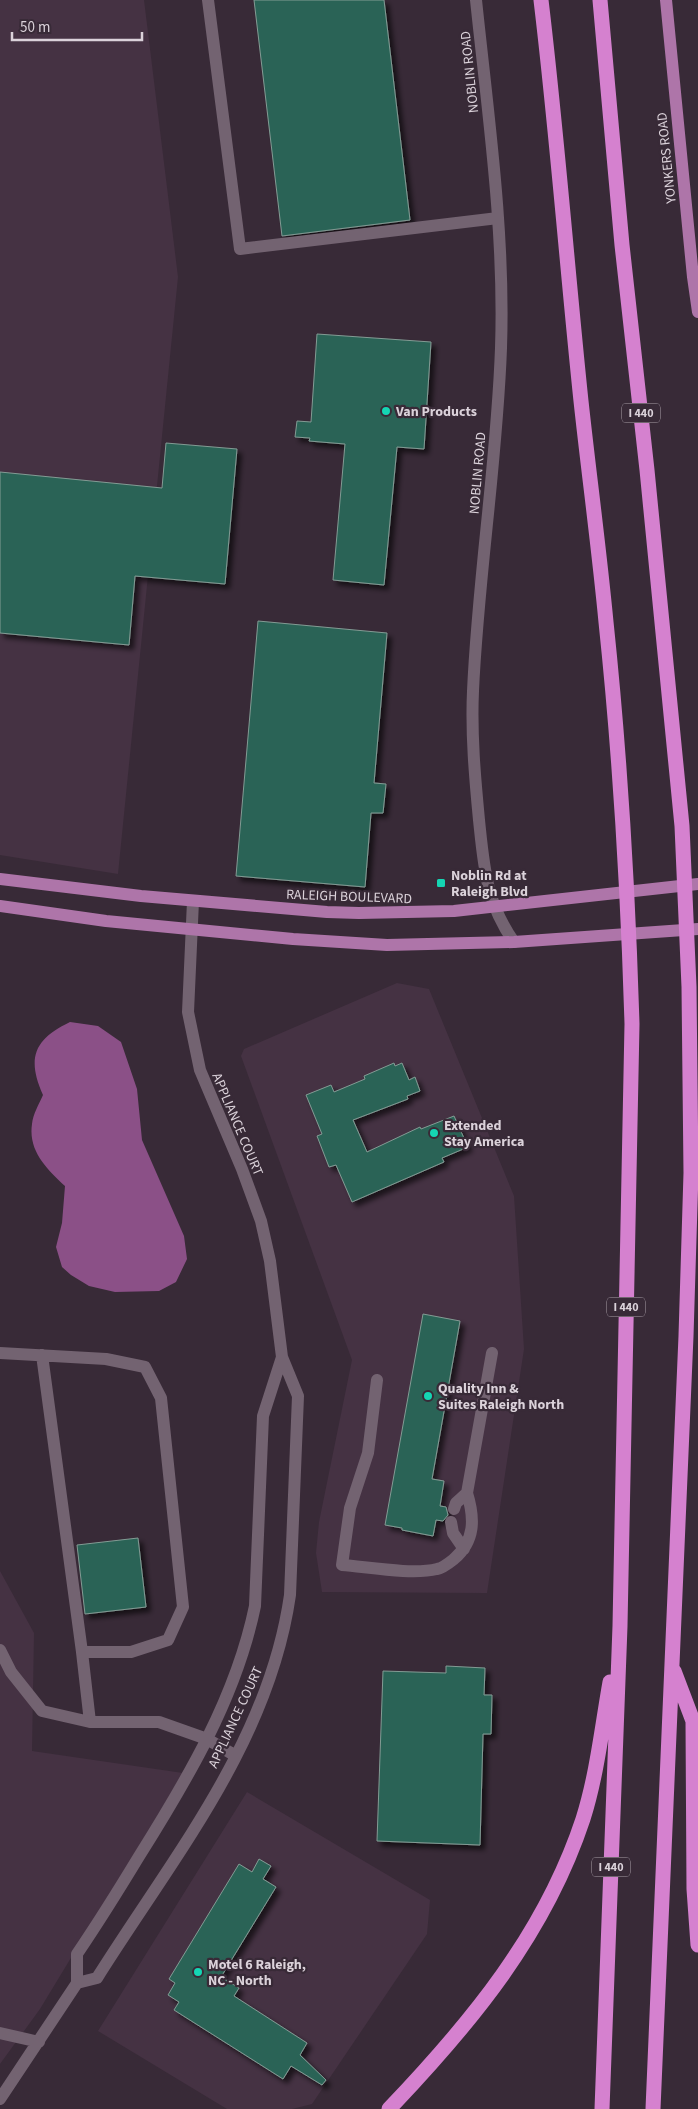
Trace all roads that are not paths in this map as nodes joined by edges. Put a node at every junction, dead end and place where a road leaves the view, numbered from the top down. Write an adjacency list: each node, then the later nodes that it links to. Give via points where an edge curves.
1 (208, 0): 6 (street, via 240,249)
2 (476, 0): 6 (street, NOBLIN ROAD)
3 (541, 0): 25 (highway, I 440, via 606,623 624,832 632,1024)
4 (600, 0): 28 (highway, I 440, via 682,826 689,987 691,1173)
5 (666, 0): 7 (main road, YONKERS ROAD)
6 (498, 218): 12 (street, NOBLIN ROAD, via 501,272 499,386 473,694 474,774 485,876)
7 (698, 312)
8 (0, 879): 10 (main road, RALEIGH BOULEVARD)
9 (698, 884): 12 (main road, RALEIGH BOULEVARD)
10 (193, 901): 12 (main road, RALEIGH BOULEVARD, via 351,913 422,913); 13 (street, APPLIANCE COURT)
11 (0, 906): 13 (main road)
12 (493, 906): 15 (street, NOBLIN ROAD)
13 (190, 929): 15 (main road, via 387,946); 19 (street, APPLIANCE COURT, via 188,1012 200,1070 261,1221 270,1261)
14 (698, 930): 15 (main road)
15 (514, 942)
16 (0, 1353): 18 (street)
17 (492, 1353): 21 (street)
18 (42, 1355): 27 (street); 27 (street, via 106,1359 145,1367 160,1398 183,1607 168,1640 131,1652)
19 (282, 1357): 30 (street, APPLIANCE COURT, via 263,1416 255,1606 240,1666); 31 (street, APPLIANCE COURT, via 298,1396 290,1596 270,1682)
20 (378, 1380): 24 (street, via 368,1453 350,1508 342,1565 419,1571 439,1569)
21 (468, 1493): 22 (street); 24 (street, via 473,1524)
22 (454, 1509)
23 (451, 1522): 24 (street, via 453,1533)
24 (464, 1549)
25 (620, 1626): 37 (highway, via 592,1784 583,1819 560,1878 526,1940 490,1994); 38 (highway, I 440)
26 (0, 1650): 29 (street, via 11,1672 42,1711)
27 (82, 1652): 29 (street)
28 (672, 1665): 32 (highway, via 693,1721 694,1889); 39 (highway, I 440)
29 (90, 1722): 30 (street, via 159,1722)
30 (206, 1739): 31 (street); 33 (street, APPLIANCE COURT, via 154,1833 76,1954)
31 (236, 1756): 33 (street, APPLIANCE COURT, via 178,1858 97,1978)
32 (698, 1946)
33 (77, 1983): 35 (street)
34 (0, 2033): 35 (street)
35 (39, 2042): 36 (street)
36 (0, 2099)
37 (389, 2109)
38 (602, 2109)
39 (653, 2109)

